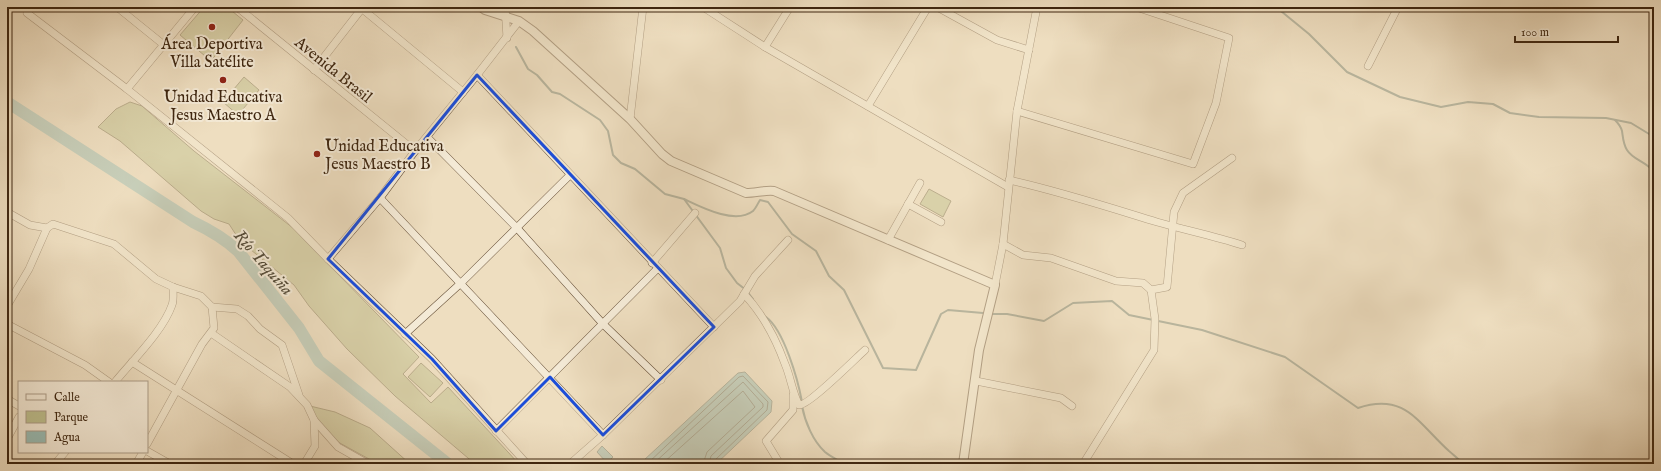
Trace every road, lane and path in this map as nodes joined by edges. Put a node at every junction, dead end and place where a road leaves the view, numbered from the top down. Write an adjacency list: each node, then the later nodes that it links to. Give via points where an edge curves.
1 (31, 7): 24 (street, via 27,13)
2 (117, 7): 18 (street)
3 (195, 7): 18 (street)
4 (237, 7): 22 (street, Avenida Brasil)
5 (362, 7): 22 (street); 25 (street)
6 (481, 7): 15 (street, via 485,10)
7 (642, 7): 28 (street)
8 (703, 7): 19 (street)
9 (790, 7): 19 (street)
10 (928, 7): 26 (street)
11 (937, 7): 20 (street, via 997,40)
12 (1037, 7): 20 (street)
13 (1136, 7): 27 (street, via 1229,38 1216,103 1193,164)
14 (1398, 7): 21 (street)
15 (505, 11): 16 (street); 17 (street)
16 (519, 21): 17 (street); 28 (street)
17 (507, 38): 23 (street)
18 (164, 45): 24 (street)
19 (765, 47): 26 (street)
20 (1029, 50): 27 (street)
21 (1368, 66)
22 (314, 70): 30 (street, Avenida Brasil)
23 (477, 75): 25 (street); 32 (street)
24 (127, 89): 47 (street, via 288,218)
25 (464, 92): 29 (street)
26 (868, 106): 34 (street)
27 (1018, 111): 34 (street)
28 (630, 119): 44 (street, via 654,147 671,161 746,192 774,191)
29 (427, 137): 30 (street); 42 (street)
30 (414, 151): 35 (street)
31 (1232, 158): 40 (street, via 1183,193 1174,212)
32 (570, 175): 42 (street); 48 (street)
33 (920, 183): 36 (street)
34 (1009, 184): 40 (street, via 1050,190); 45 (street)
35 (380, 198): 47 (street); 50 (street)
36 (908, 204): 39 (street); 44 (street)
37 (7, 212): 41 (street, via 30,225)
38 (695, 213): 48 (street)
39 (941, 222)
40 (1172, 226): 46 (street); 53 (street, via 1167,287)
41 (47, 228): 52 (street, via 53,224 114,244 156,279); 55 (street, via 30,269)
42 (517, 228): 50 (street); 58 (street)
43 (788, 240): 54 (street, via 755,276)
44 (888, 240): 51 (street)
45 (1003, 244): 51 (street); 53 (street, via 1023,255 1051,258 1116,281 1143,283)
46 (1242, 245)
47 (328, 259): 61 (street)
48 (652, 263): 49 (street)
49 (658, 269): 58 (street); 59 (street)
50 (461, 283): 61 (street); 64 (street)
51 (995, 285): 68 (street, via 979,350)
52 (173, 287): 56 (street, via 201,296); 63 (street, via 173,304 170,310)
53 (1151, 290): 94 (street, via 1155,319 1154,350)
54 (744, 294): 59 (street); 70 (street, via 774,338 786,365)
55 (7, 306)
56 (212, 307): 60 (street, via 214,328); 71 (street, via 238,309 282,345)
57 (7, 324): 66 (street, via 85,365)
58 (603, 324): 64 (street); 65 (street)
59 (714, 327): 65 (street)
60 (211, 333): 69 (street); 71 (street, via 290,387)
61 (405, 334): 77 (street, via 432,359)
62 (865, 350): 70 (street, via 806,404 799,405)
63 (132, 362): 67 (street); 69 (street)
64 (550, 377): 77 (street); 78 (street)
65 (661, 380): 78 (street)
66 (108, 381)
67 (116, 381)
68 (976, 381): 74 (street, via 1061,398); 93 (street)
69 (175, 391): 80 (street); 87 (street)
70 (793, 393): 92 (street, via 793,410 766,441)
71 (300, 398): 76 (street)
72 (7, 399): 73 (street)
73 (18, 405)
74 (1072, 406)
75 (18, 419): 79 (street)
76 (314, 420): 88 (street, via 315,446); 89 (street, via 338,447)
77 (496, 431): 90 (street)
78 (603, 435): 91 (street)
79 (7, 439)
80 (148, 442)
81 (148, 452): 86 (street)
82 (64, 453): 84 (street)
83 (142, 453): 85 (street)
84 (55, 464)
85 (136, 464)
86 (170, 464)
87 (293, 464)
88 (304, 464)
89 (368, 464)
90 (527, 464)
91 (570, 464)
92 (780, 464)
93 (963, 464)
94 (1083, 464)

